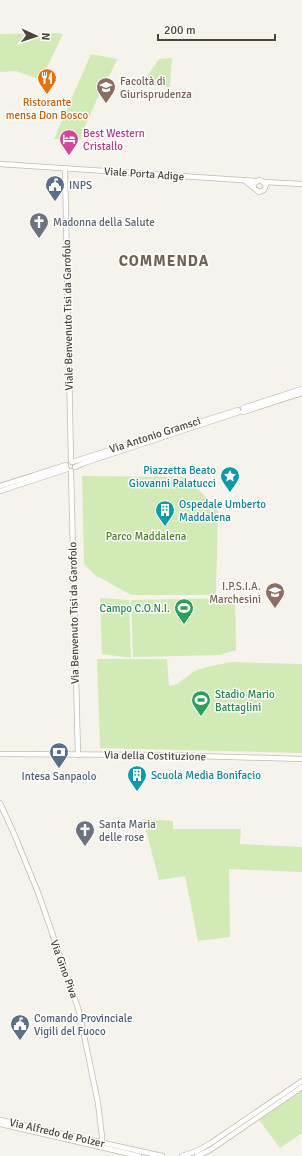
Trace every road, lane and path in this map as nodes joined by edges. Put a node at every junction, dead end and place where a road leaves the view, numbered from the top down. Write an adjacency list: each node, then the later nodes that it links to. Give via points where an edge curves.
1 (0, 164): 2 (street, Viale Porta Adige)
2 (65, 169): 3 (street, Viale Porta Adige); 13 (street, Viale Benvenuto Tisi da Garofolo)
3 (242, 180): 4 (street, Viale Porta Adige); 8 (street)
4 (256, 182): 5 (street, Viale Porta Adige); 8 (street)
5 (264, 182): 6 (street, Viale Porta Adige); 9 (street)
6 (279, 182): 7 (street, Viale Porta Adige); 9 (street)
7 (302, 184)
8 (254, 188): 9 (street, via 259,192)
9 (265, 189)
10 (302, 389): 12 (street, Via Antonio Gramsci)
11 (302, 393): 12 (street, Via Antonio Gramsci)
12 (241, 411): 13 (street, Via Antonio Gramsci, via 208,418); 14 (street, Via Antonio Gramsci)
13 (72, 461): 14 (street, via 68,462); 14 (street, via 75,464)
14 (70, 468): 15 (street, Via Antonio Gramsci); 16 (street, Via Antonio Gramsci); 18 (street, Via Benvenuto Tisi da Garofolo)
15 (0, 486)
16 (0, 491)
17 (0, 755): 18 (street, Via della Costituzione)
18 (78, 755): 19 (street, Via della Costituzione)
19 (302, 759)
20 (0, 803): 25 (street, Via Gino Piva, via 39,895 79,1011 98,1103)
21 (302, 1081): 28 (street, via 211,1143)
22 (302, 1087): 29 (street, via 210,1150)
23 (0, 1120): 25 (street, Via Alfredo de Polzer)
24 (0, 1124): 25 (street, Via Alfredo de Polzer)
25 (101, 1145): 26 (street, Via Alfredo de Polzer); 27 (street, Via Alfredo de Polzer)
26 (139, 1156)
27 (162, 1156)
28 (182, 1156)
29 (197, 1156)

